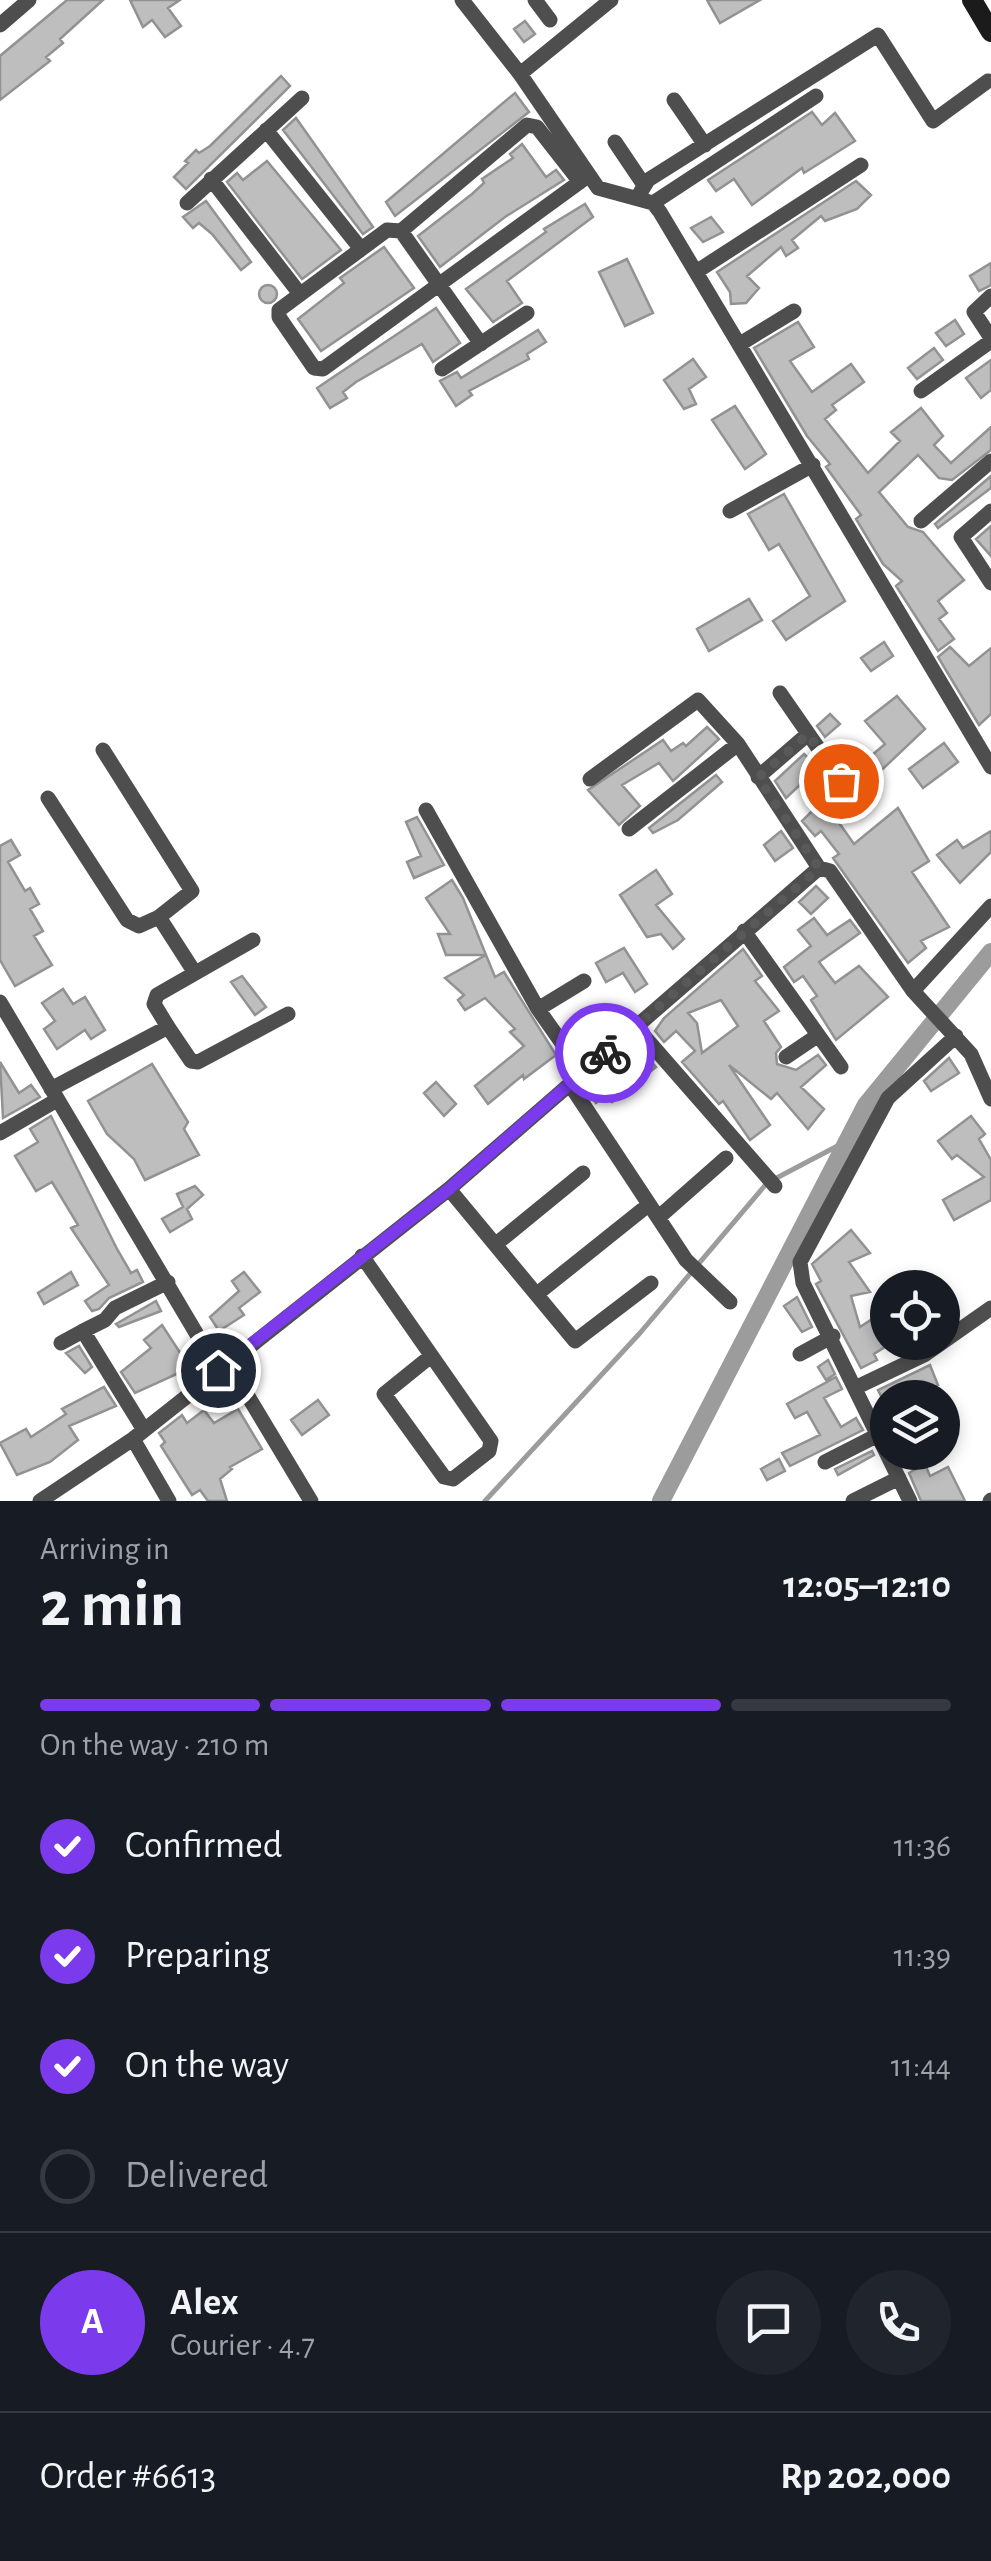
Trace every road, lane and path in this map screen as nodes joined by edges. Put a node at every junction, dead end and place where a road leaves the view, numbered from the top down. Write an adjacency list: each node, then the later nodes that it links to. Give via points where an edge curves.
1 (29, 0): 7 (street)
2 (462, 0): 9 (street)
3 (535, 0): 6 (street)
4 (611, 0): 9 (street)
5 (972, 0): 8 (main road)
6 (550, 20)
7 (0, 25)
8 (991, 32)
9 (520, 74): 19 (street)
10 (988, 81): 16 (street, via 932,121 878,36)
11 (816, 96): 22 (street)
12 (302, 98): 14 (street)
13 (674, 100): 16 (street)
14 (266, 130): 18 (street); 24 (street)
15 (615, 142): 20 (street)
16 (704, 145): 20 (street)
17 (861, 165): 25 (street)
18 (212, 179): 21 (street); 27 (street)
19 (584, 179): 20 (street, via 610,195); 23 (street, via 537,127 527,126); 26 (street)
20 (640, 191): 22 (street)
21 (187, 203)
22 (653, 203): 25 (street)
23 (401, 231): 24 (street, via 386,230); 26 (street)
24 (361, 250): 27 (street)
25 (696, 272): 33 (street)
26 (440, 287): 27 (street, via 318,370 278,314); 32 (street)
27 (300, 294)
28 (991, 296): 31 (street, via 974,312)
29 (794, 312): 33 (street)
30 (528, 314): 32 (street)
31 (991, 339): 35 (street)
32 (481, 344): 34 (street)
33 (740, 344): 37 (street)
34 (442, 370)
35 (921, 391)
36 (991, 462): 40 (street)
37 (813, 464): 38 (street); 46 (street)
38 (730, 511)
39 (991, 511): 41 (street, via 961,537)
40 (921, 521)
41 (991, 583)
42 (780, 693): 43 (street)
43 (808, 734): 47 (street); 50 (street)
44 (738, 744): 47 (street); 48 (street, via 698,700); 52 (street)
45 (102, 750): 55 (street, via 192,891)
46 (991, 767)
47 (758, 778): 53 (street)
48 (590, 779)
49 (48, 798): 55 (street, via 127,920 139,926)
50 (857, 804)
51 (426, 810): 62 (street)
52 (629, 829)
53 (819, 868): 56 (street); 60 (street, via 830,871)
54 (991, 906): 60 (street)
55 (159, 917): 58 (street)
56 (744, 931): 65 (street); 68 (street)
57 (253, 940): 58 (street)
58 (195, 973): 66 (street, via 154,999)
59 (584, 980): 62 (street)
60 (917, 995): 67 (street)
61 (0, 1002): 64 (street)
62 (538, 1009): 71 (street)
63 (288, 1014): 66 (street, via 194,1063)
64 (5, 1021): 73 (street)
65 (636, 1026): 71 (street); 78 (street)
66 (168, 1027): 73 (street)
67 (955, 1034): 74 (street, via 972,1054); 90 (street, via 880,1111 808,1241 800,1262 803,1283)
68 (816, 1036): 69 (street); 70 (street)
69 (786, 1057)
70 (841, 1067)
71 (584, 1072): 72 (street)
72 (571, 1086): 79 (street); 81 (street)
73 (54, 1095): 75 (street); 84 (street)
74 (991, 1100)
75 (0, 1133)
76 (726, 1158): 81 (street)
77 (583, 1172): 82 (street)
78 (771, 1181)
79 (449, 1189): 82 (street); 83 (street)
80 (642, 1210): 86 (street)
81 (659, 1217): 87 (street, via 701,1278)
82 (496, 1244): 86 (street)
83 (362, 1256): 93 (street); 94 (street)
84 (168, 1282): 89 (street); 94 (street)
85 (650, 1283): 86 (street, via 575,1341)
86 (536, 1294)
87 (730, 1302)
88 (991, 1308): 95 (street, via 924,1355)
89 (83, 1331): 91 (street); 97 (street)
90 (832, 1336): 92 (street); 95 (street)
91 (60, 1343)
92 (800, 1354)
93 (431, 1356): 93 (street, via 384,1394 444,1477 453,1479 492,1446)
94 (223, 1366): 97 (street); 104 (street)
95 (857, 1387): 96 (street)
96 (870, 1417)
97 (138, 1434): 102 (street); 103 (street)
98 (870, 1439): 99 (street)
99 (825, 1462)
100 (895, 1470): 101 (street)
101 (899, 1478): 105 (street); 106 (street)
102 (40, 1501)
103 (169, 1501)
104 (311, 1501)
105 (853, 1501)
106 (910, 1501)

